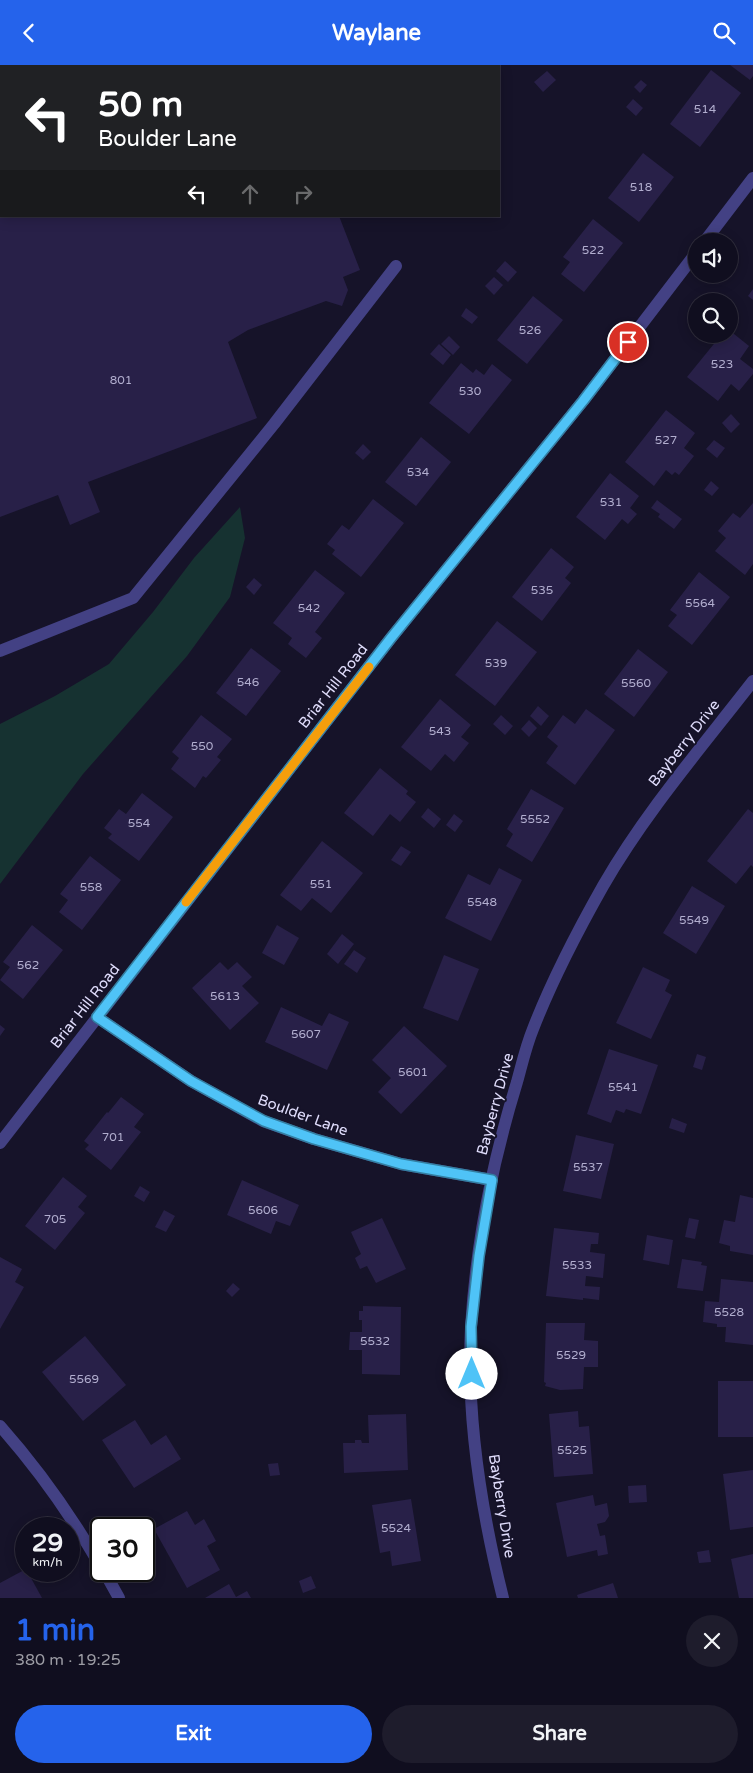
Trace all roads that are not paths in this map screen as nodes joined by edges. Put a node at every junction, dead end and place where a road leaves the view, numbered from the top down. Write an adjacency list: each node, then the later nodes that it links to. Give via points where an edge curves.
1 (753, 178): 2 (street)
2 (711, 233)
3 (688, 263): 7 (street, Briar Hill Road, via 583,401 391,638)
4 (396, 266): 5 (street, via 133,598)
5 (0, 651)
6 (753, 681): 9 (street, Bayberry Drive, via 648,816 604,884 565,955 532,1030 506,1115)
7 (97, 1017): 8 (street, Briar Hill Road); 9 (street, Boulder Lane, via 191,1081 264,1121 401,1164)
8 (0, 1143)
9 (492, 1180): 14 (street, Bayberry Drive, via 471,1327 472,1389 478,1467 490,1544)
10 (0, 1427): 11 (street, via 65,1508)
11 (90, 1549)
12 (110, 1582): 13 (street)
13 (119, 1598)
14 (503, 1598)

